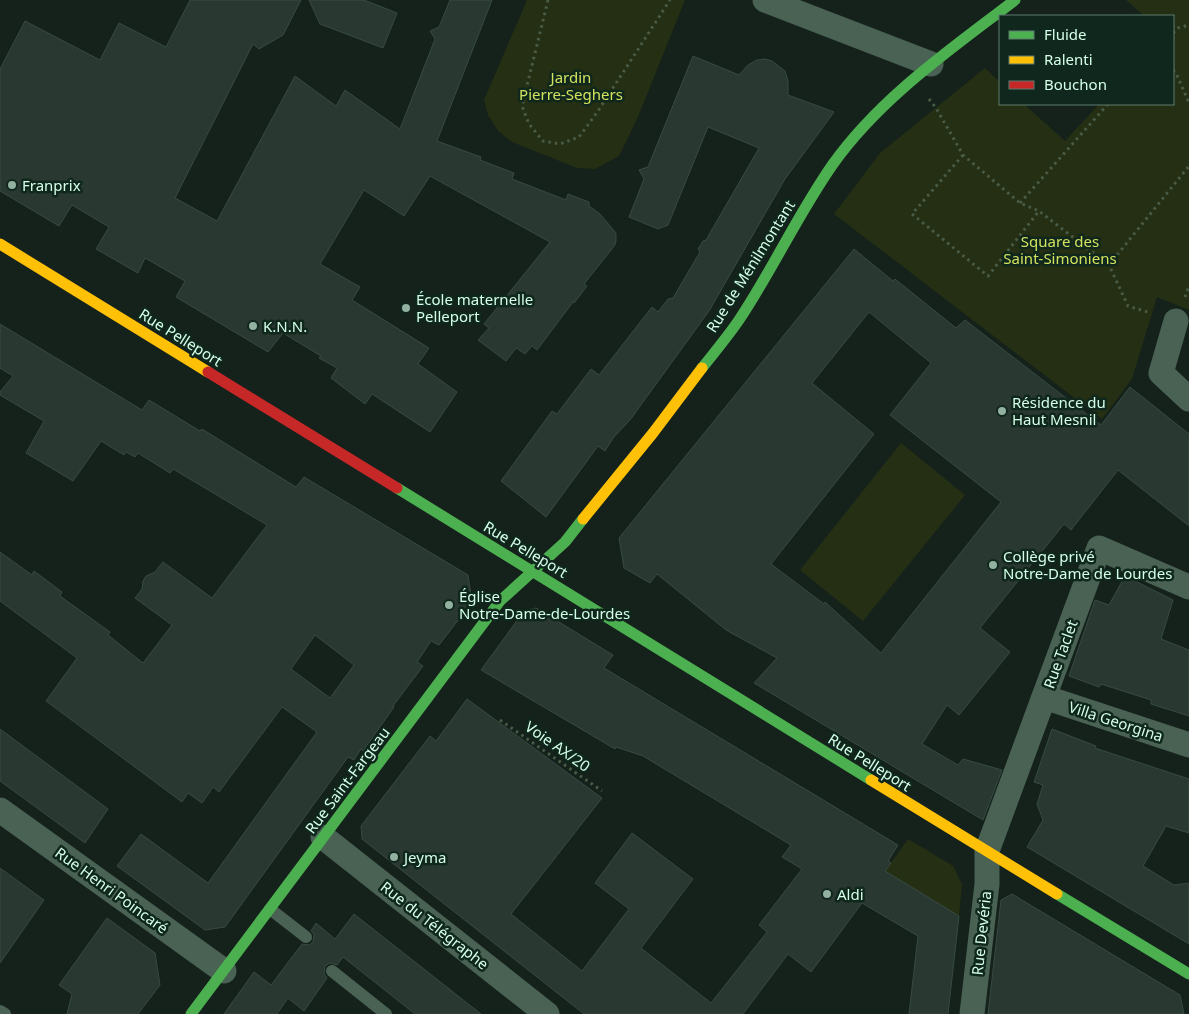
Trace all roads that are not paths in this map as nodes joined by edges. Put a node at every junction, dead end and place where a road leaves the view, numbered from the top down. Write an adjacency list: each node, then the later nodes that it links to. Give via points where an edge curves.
1 (765, 0): 3 (street)
2 (1015, 0): 3 (street, Rue de Ménilmontant)
3 (931, 64): 7 (street, Rue de Ménilmontant, via 871,119 834,163 739,320 566,542)
4 (0, 244): 7 (street, Rue Pelleport)
5 (1176, 321): 6 (street, via 1161,373)
6 (1189, 399)
7 (534, 572): 12 (street, Rue Saint-Fargeau, via 500,601); 13 (street, Rue Pelleport)
8 (1189, 587): 9 (street, Rue Taclet, via 1099,548)
9 (1044, 697): 10 (street, Villa Georgina); 13 (street, Rue Taclet)
10 (1189, 745)
11 (0, 810): 16 (street, Rue Henri Poincaré)
12 (323, 837): 14 (street, Rue Saint-Fargeau); 23 (street, Rue du Télégraphe)
13 (987, 852): 18 (street, Rue Pelleport); 24 (street, Rue Devéria, via 987,884)
14 (270, 910): 15 (lane); 16 (street, Rue Saint-Fargeau)
15 (306, 937)
16 (224, 971): 21 (street, Rue Saint-Fargeau)
17 (332, 971): 22 (lane)
18 (1189, 974)
19 (0, 1011): 20 (lane)
20 (4, 1014)
21 (191, 1014)
22 (386, 1014)
23 (547, 1014)
24 (972, 1014)

